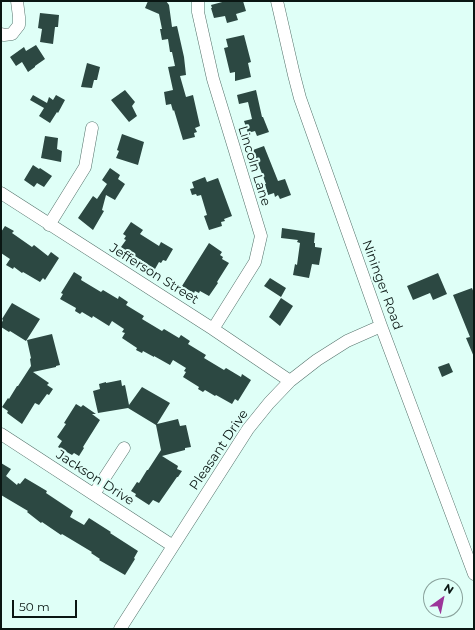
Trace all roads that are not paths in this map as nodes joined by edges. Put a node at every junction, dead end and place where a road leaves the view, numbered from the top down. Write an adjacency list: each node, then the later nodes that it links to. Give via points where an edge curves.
1 (17, 1): 4 (street, via 18,25 12,34)
2 (198, 1): 9 (street, Lincoln Lane, via 198,12 213,79 261,236 255,262)
3 (277, 1): 8 (street, Nininger Road, via 300,98)
4 (1, 34)
5 (92, 128): 7 (street, via 85,167)
6 (1, 193): 7 (street, Jefferson Street)
7 (49, 225): 9 (street, Jefferson Street)
8 (381, 326): 10 (street, Pleasant Drive, via 347,341); 15 (street, Nininger Road)
9 (213, 329): 10 (street, Jefferson Street)
10 (290, 381): 14 (street, Pleasant Drive, via 248,429)
11 (1, 434): 13 (street, Jackson Drive)
12 (124, 448): 13 (street)
13 (94, 494): 14 (street, Jackson Drive)
14 (173, 546): 16 (street, Pleasant Drive)
15 (474, 574)
16 (120, 629)

